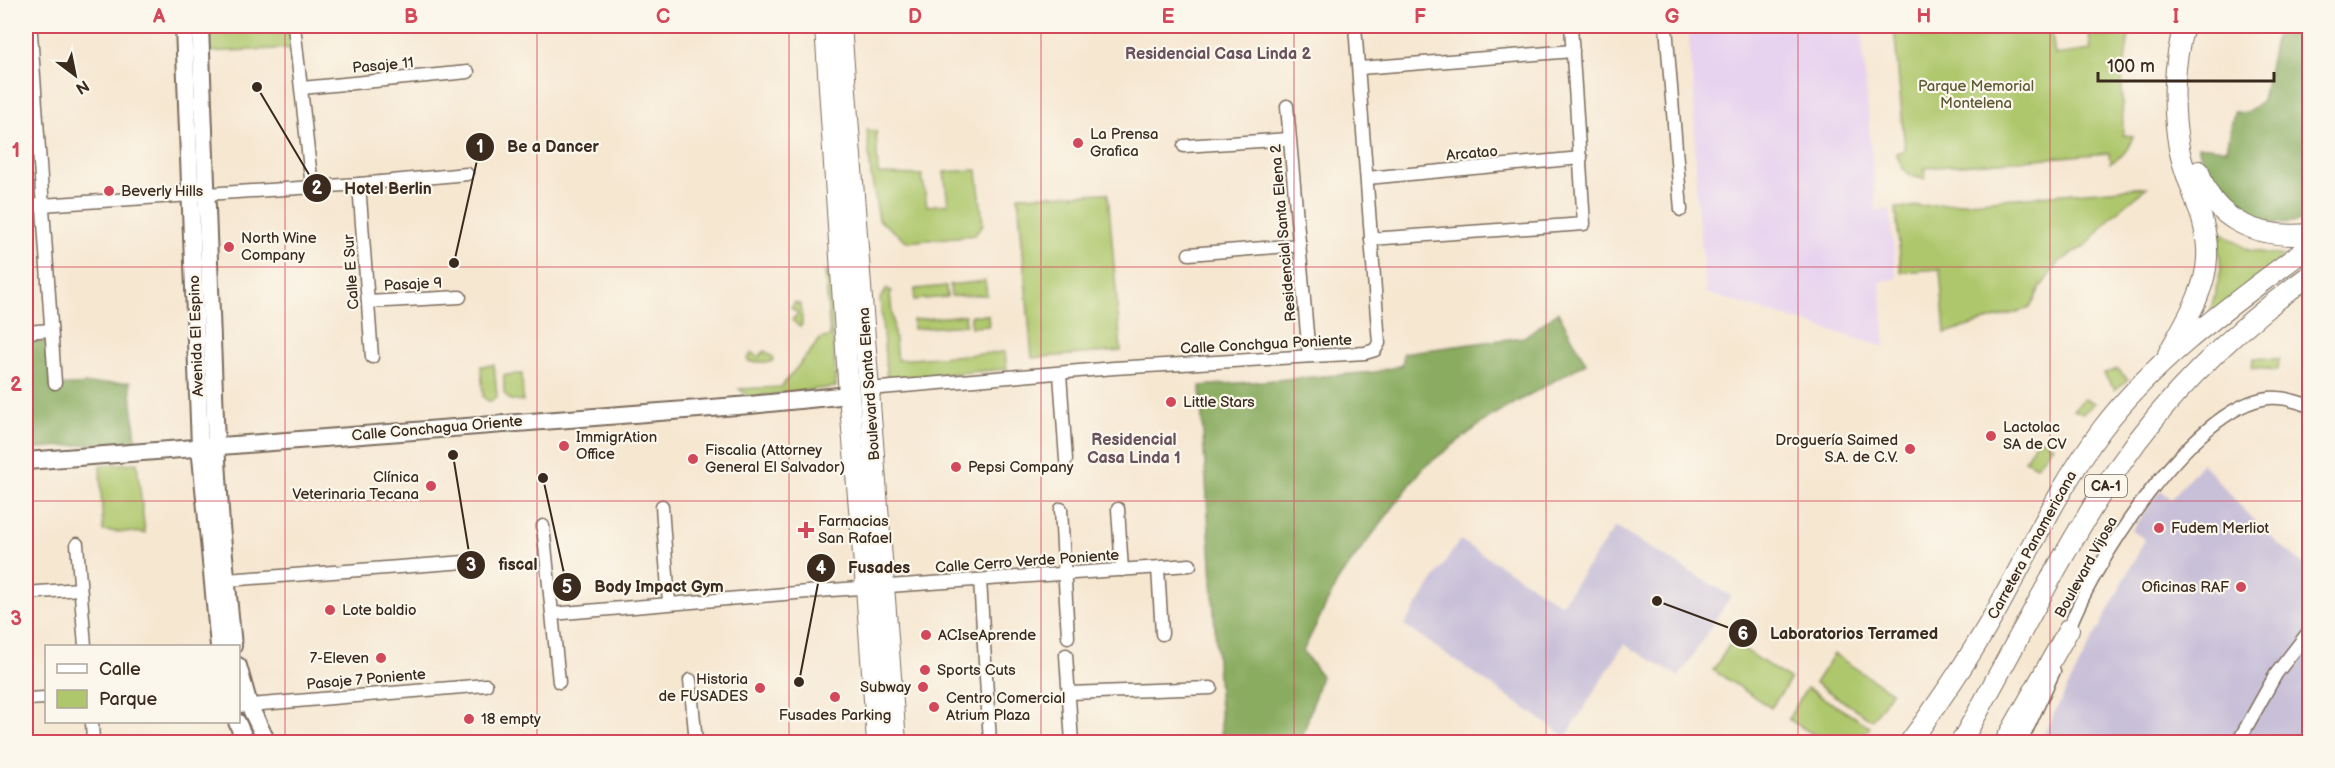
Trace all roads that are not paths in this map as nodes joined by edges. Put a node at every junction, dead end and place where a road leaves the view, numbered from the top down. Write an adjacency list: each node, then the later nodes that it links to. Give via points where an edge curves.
1 (184, 26): 26 (main road, Avenida El Espino)
2 (200, 26): 26 (main road, Avenida El Espino)
3 (294, 26): 16 (street)
4 (825, 26): 39 (main road, Boulevard Santa Elena)
5 (841, 26): 47 (main road, Boulevard Santa Elena)
6 (1355, 26): 13 (street, Calle Conchgua Poniente)
7 (1571, 26): 12 (street)
8 (1666, 26): 30 (street)
9 (2184, 26): 23 (main road, via 2177,55 2175,100 2179,149)
10 (2195, 26): 23 (main road, via 2188,58 2188,111)
11 (31, 33): 15 (street)
12 (1573, 51): 13 (street); 20 (street)
13 (1360, 68): 22 (street, Calle Conchgua Poniente)
14 (468, 72): 16 (street, Pasaje 11)
15 (30, 87): 27 (street)
16 (302, 88): 25 (street)
17 (1287, 106): 18 (street, Residencial Santa Elena 2)
18 (1289, 139): 19 (street); 33 (street, Residencial Santa Elena 2)
19 (1184, 146)
20 (1581, 158): 22 (street, Arcatao); 32 (street, via 1584,224)
21 (467, 174): 24 (street)
22 (1367, 177): 32 (street, Calle Conchgua Poniente)
23 (2196, 182): 29 (main road)
24 (359, 184): 25 (street); 38 (street, Calle E Sur)
25 (312, 187): 26 (street)
26 (200, 195): 27 (street); 50 (main road, Avenida El Espino)
27 (42, 205): 28 (street); 40 (street)
28 (26, 206)
29 (2209, 209): 31 (main road, via 2248,228 2281,235); 44 (main road, via 2204,276)
30 (1682, 210)
31 (2310, 234)
32 (1371, 239): 42 (street, Calle Conchgua Poniente, via 1379,342 1375,350)
33 (1300, 245): 35 (street); 42 (street, Residencial Santa Elena 2)
34 (2310, 246): 44 (main road, Carretera Panamericana / CA-1)
35 (1189, 254)
36 (2310, 275): 99 (main road, CA-1, via 2259,315 2181,389 2132,449 2069,547)
37 (460, 297): 38 (street, Pasaje 9)
38 (368, 302): 43 (street, Calle E Sur)
39 (845, 313): 47 (main road, via 853,336 855,380 861,388); 48 (main road, Boulevard Santa Elena)
40 (51, 330): 41 (street); 46 (street)
41 (26, 332)
42 (1310, 356): 45 (street, Calle Conchgua Poniente)
43 (372, 357)
44 (2164, 363): 98 (main road, Carretera Panamericana / CA-1, via 2103,427 2071,472 1977,644)
45 (1060, 374): 47 (street, Calle Conchgua Poniente); 51 (street)
46 (55, 383)
47 (869, 389): 53 (main road, Boulevard Santa Elena)
48 (849, 395): 50 (main road, Calle Conchagua Oriente); 53 (main road, via 861,408 866,458); 66 (main road, Boulevard Santa Elena)
49 (2310, 406): 71 (street, Boulevard Vijosa, via 2294,399 2269,398 2225,417 2201,434 2133,512)
50 (208, 445): 52 (main road, Calle Conchagua Oriente); 64 (main road, Avenida El Espino); 76 (main road, Avenida El Espino)
51 (1066, 460)
52 (26, 461)
53 (876, 477): 66 (main road, Boulevard Santa Elena)
54 (662, 506): 69 (street)
55 (1061, 509): 63 (street)
56 (1118, 509): 62 (street)
57 (543, 526): 70 (street)
58 (76, 544): 67 (street)
59 (465, 562): 64 (street)
60 (1190, 565): 61 (street, Calle Cerro Verde Poniente)
61 (1158, 568): 62 (street, Calle Cerro Verde Poniente); 73 (street)
62 (1122, 570): 63 (street, Calle Cerro Verde Poniente)
63 (1066, 574): 65 (street, Calle Cerro Verde Poniente); 74 (street)
64 (226, 579): 77 (main road, Avenida El Espino)
65 (980, 580): 66 (street, Calle Cerro Verde Poniente); 96 (street)
66 (876, 587): 69 (street, Calle Cerro Verde Poniente); 94 (main road, Boulevard Santa Elena); 95 (main road, Boulevard Santa Elena)
67 (80, 589): 68 (street); 75 (street)
68 (26, 593)
69 (669, 603): 70 (street, Calle Cerro Verde Poniente)
70 (552, 614): 81 (street)
71 (2069, 628): 100 (main road); 101 (street, Boulevard Vijosa, via 2052,678)
72 (2310, 630): 102 (street, via 2276,674)
73 (1162, 634)
74 (1068, 638)
75 (85, 645)
76 (219, 645)
77 (233, 645)
78 (1066, 655): 84 (street)
79 (240, 679): 87 (main road)
80 (690, 680): 93 (street)
81 (559, 682)
82 (486, 685): 87 (street, Pasaje 7 Poniente)
83 (1211, 688): 84 (street)
84 (1069, 693): 97 (street)
85 (45, 698): 86 (street)
86 (26, 699)
87 (244, 705): 92 (main road)
88 (92, 723): 90 (street)
89 (237, 723): 91 (main road)
90 (93, 742)
91 (246, 742)
92 (267, 742)
93 (696, 742)
94 (877, 742)
95 (896, 742)
96 (990, 742)
97 (1072, 742)
98 (1910, 742)
99 (1961, 742)
100 (2005, 742)
101 (2021, 742)
102 (2238, 742)

